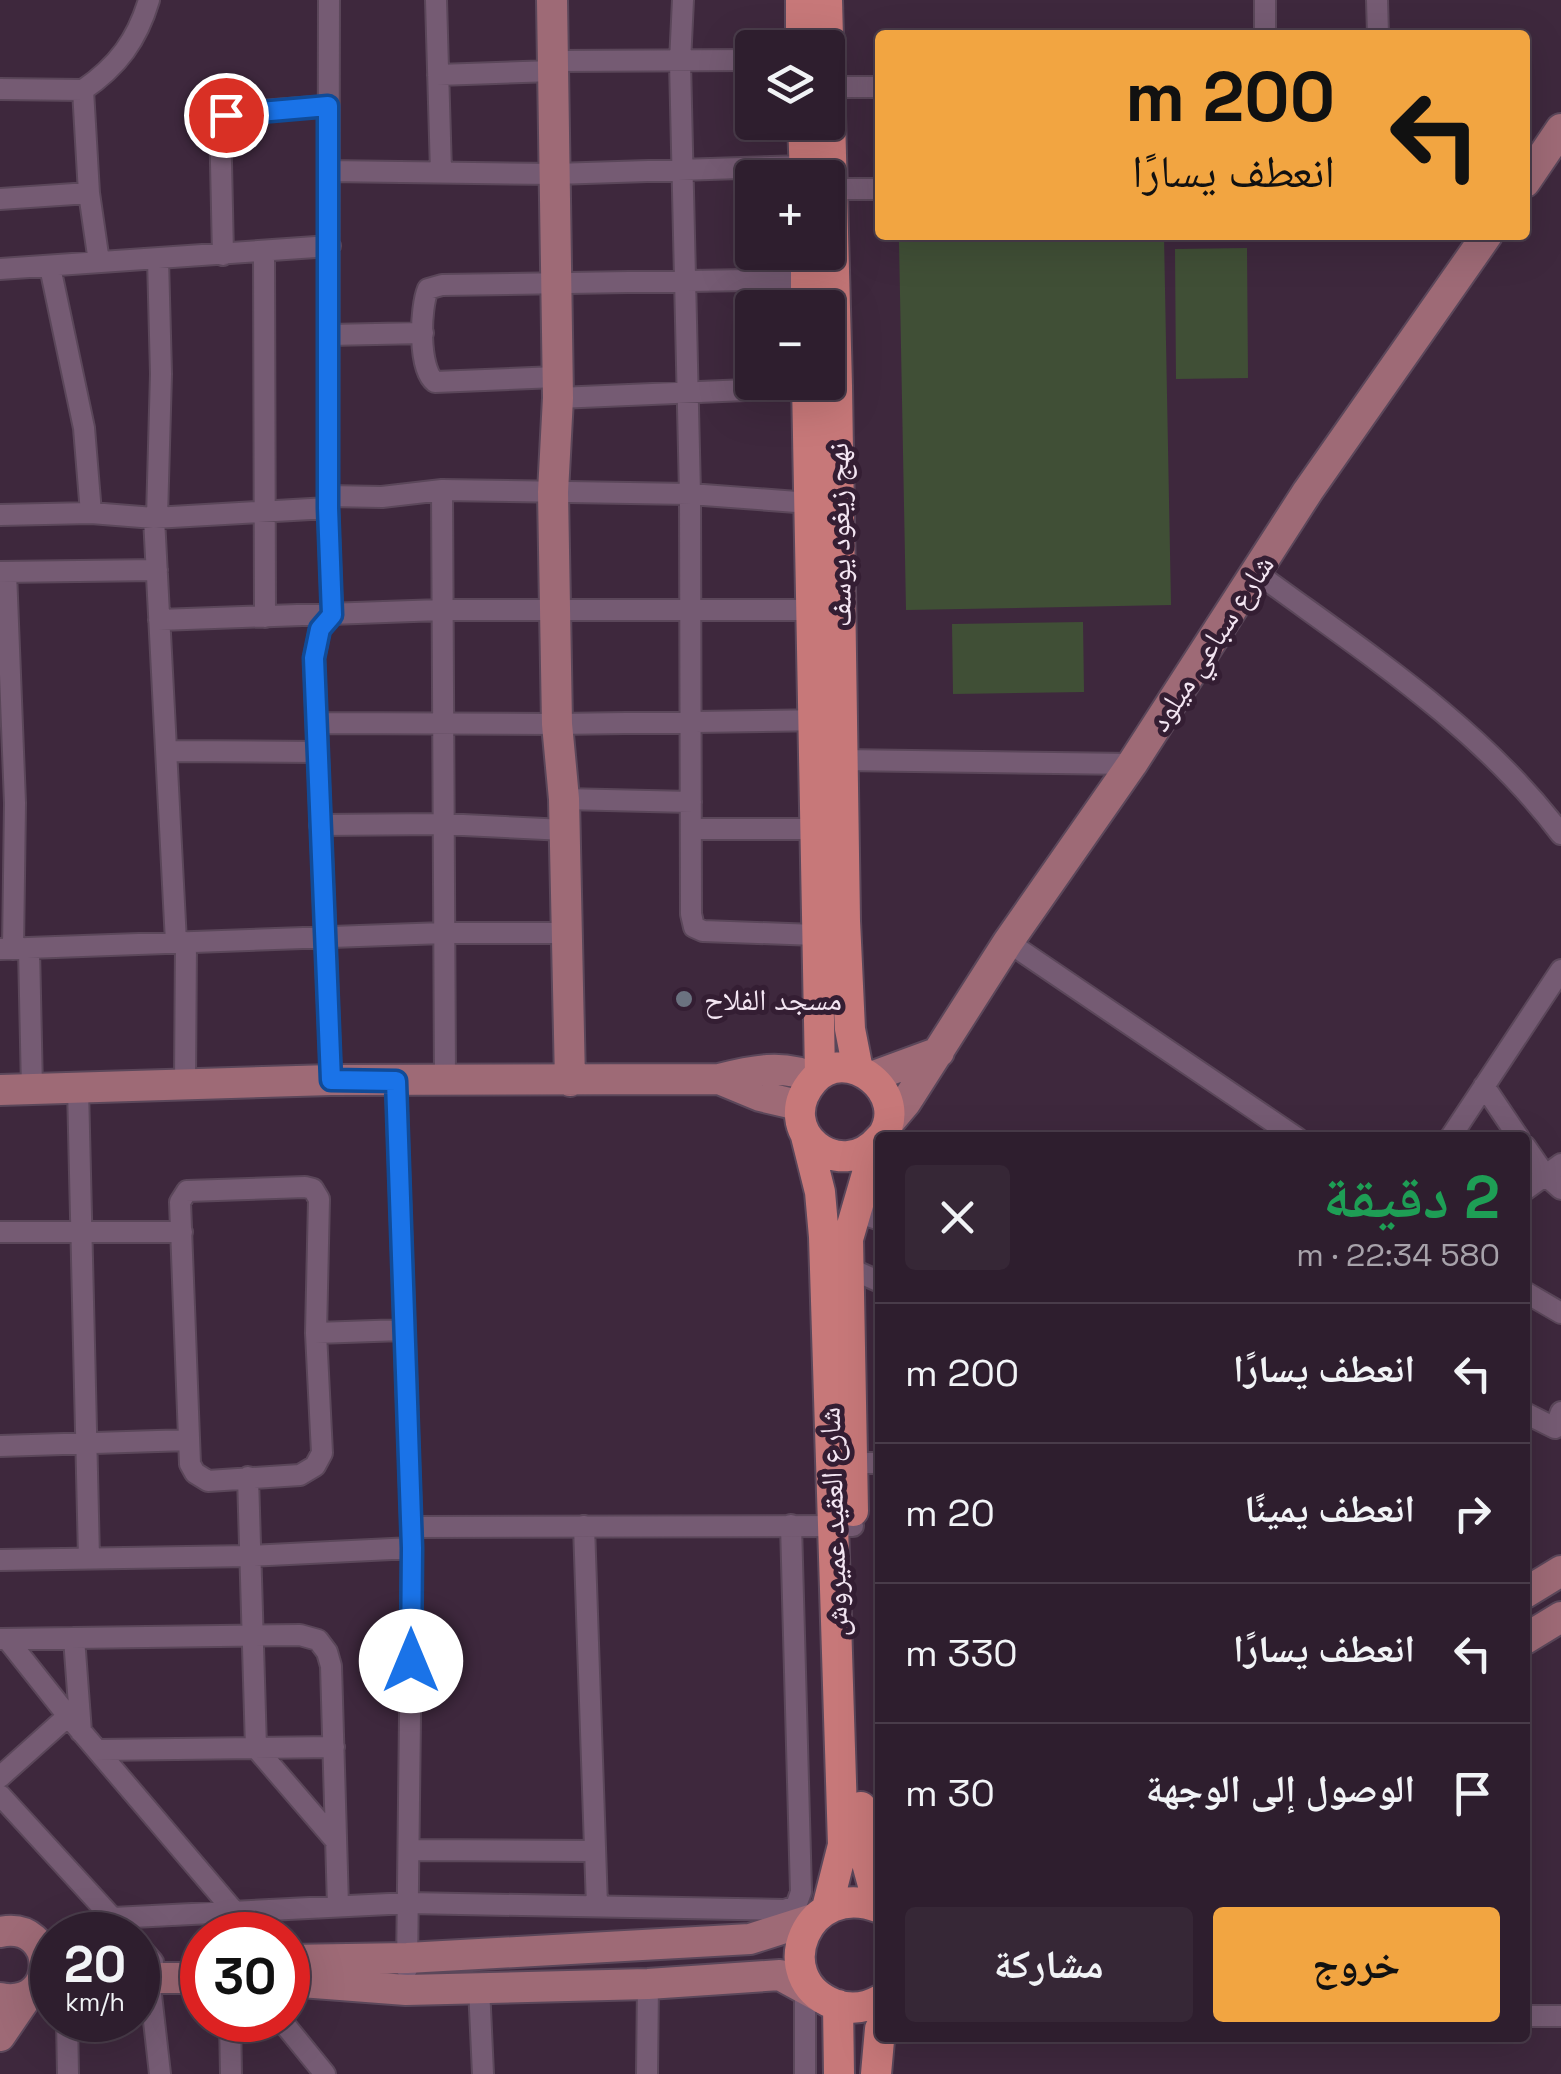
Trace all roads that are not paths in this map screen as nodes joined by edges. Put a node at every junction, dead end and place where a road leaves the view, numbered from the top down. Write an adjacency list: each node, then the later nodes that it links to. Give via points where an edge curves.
1 (149, 0): 21 (street, via 132,44)
2 (328, 0): 22 (street)
3 (436, 0): 17 (street)
4 (552, 0): 16 (street)
5 (682, 0): 15 (street)
6 (801, 0): 10 (main road)
7 (827, 0): 11 (main road, نهج زيغود يوسف)
8 (1265, 0): 12 (street)
9 (1377, 0): 13 (street)
10 (801, 30)
11 (827, 30)
12 (1265, 30)
13 (1378, 30)
14 (735, 60): 15 (street)
15 (680, 62): 16 (street); 24 (street)
16 (553, 66): 17 (street); 28 (street)
17 (438, 74): 26 (street)
18 (845, 87): 19 (street)
19 (875, 87)
20 (0, 89): 21 (street)
21 (83, 90): 32 (street)
22 (328, 106): 25 (street); 37 (street, via 220,118)
23 (1561, 129): 29 (street)
24 (684, 168): 27 (street); 28 (street); 44 (street)
25 (328, 171): 26 (street); 35 (street)
26 (441, 172): 28 (street)
27 (735, 173)
28 (554, 174): 43 (street)
29 (1530, 175)
30 (845, 184): 31 (street)
31 (875, 188)
32 (88, 193): 33 (street); 39 (street)
33 (0, 199)
34 (1483, 240): 63 (street, شارع سباعي ميلود)
35 (330, 246): 36 (street); 46 (street)
36 (264, 252): 37 (street); 57 (street)
37 (223, 255): 38 (street)
38 (158, 258): 39 (street); 60 (street)
39 (99, 262): 40 (street)
40 (50, 267): 41 (street); 58 (street, via 84,428)
41 (0, 269)
42 (813, 279): 44 (street)
43 (554, 281): 44 (street); 45 (street, via 433,286 425,296); 47 (street)
44 (684, 283): 49 (street)
45 (422, 332): 46 (street); 47 (street, via 425,371 435,382)
46 (329, 335): 55 (street)
47 (557, 388): 49 (street); 53 (street)
48 (735, 391): 49 (street)
49 (688, 394): 54 (street)
50 (817, 400): 56 (main road, نهج زيغود يوسف)
51 (818, 400): 71 (main road, نهج زيغود يوسف)
52 (442, 490): 53 (street); 55 (street); 64 (street)
53 (553, 492): 54 (street); 65 (street)
54 (690, 494): 56 (street); 67 (street)
55 (328, 502): 57 (street); 68 (street)
56 (810, 503): 66 (main road, نهج زيغود يوسف)
57 (264, 512): 60 (street); 69 (street)
58 (91, 514): 59 (street); 60 (street)
59 (0, 515)
60 (156, 518): 61 (street)
61 (157, 570): 62 (street); 70 (street)
62 (3, 572): 80 (street)
63 (1257, 573): 79 (street, شارع سباعي ميلود); 85 (street, via 1475,741)
64 (441, 610): 65 (street); 68 (street); 74 (street)
65 (556, 610): 67 (street); 75 (street)
66 (813, 610): 67 (street); 71 (main road, نهج زيغود يوسف)
67 (691, 612): 72 (street)
68 (332, 615): 69 (street); 73 (street, via 320,629 314,658)
69 (265, 617): 70 (street)
70 (159, 620): 76 (street)
71 (828, 720): 72 (street); 78 (main road, نهج زيغود يوسف); 87 (main road, نهج زيغود يوسف)
72 (689, 721): 75 (street); 81 (street)
73 (318, 723): 74 (street); 77 (street)
74 (444, 723): 75 (street); 83 (street)
75 (557, 724): 82 (street)
76 (168, 751): 77 (street); 92 (street)
77 (317, 752): 84 (street)
78 (842, 760): 79 (street); 97 (main road, نهج زيغود يوسف, via 850,1028)
79 (1132, 764): 93 (street, شارع سباعي ميلود)
80 (7, 775): 94 (street)
81 (692, 802): 82 (street); 86 (street)
82 (564, 814): 83 (street); 89 (street)
83 (442, 824): 84 (street); 88 (street)
84 (320, 825): 91 (street)
85 (1558, 825)
86 (692, 828): 87 (street); 90 (street, via 694,927)
87 (814, 828): 90 (main road, نهج زيغود يوسف)
88 (444, 933): 89 (street); 91 (street); 99 (street)
89 (566, 933): 101 (street)
90 (816, 935): 103 (main road, نهج زيغود يوسف)
91 (324, 938): 92 (street); 98 (street)
92 (181, 942): 94 (street); 102 (street)
93 (1008, 942): 96 (street, شارع سباعي ميلود); 110 (street)
94 (14, 949): 107 (street)
95 (1561, 970): 104 (street)
96 (939, 1052): 97 (street); 109 (street, شارع سباعي ميلود)
97 (864, 1074): 103 (main road, via 837,1068); 108 (main road, via 886,1096)
98 (331, 1080): 100 (street); 102 (street)
99 (444, 1080): 100 (street); 101 (street)
100 (396, 1081): 127 (street)
101 (570, 1081): 103 (street, via 719,1079 760,1096)
102 (185, 1083): 105 (street)
103 (811, 1086): 113 (main road)
104 (1484, 1086): 111 (street); 112 (street)
105 (78, 1088): 107 (street); 122 (street)
106 (0, 1090): 107 (street)
107 (32, 1090)
108 (882, 1132)
109 (884, 1132)
110 (1284, 1132)
111 (1454, 1132)
112 (1515, 1132)
113 (806, 1136): 114 (main road, via 840,1157 866,1152); 138 (main road, شارع العقيد عميروش, via 820,1192)
114 (875, 1142)
115 (1530, 1151): 117 (street)
116 (875, 1172): 119 (main road, شارع العقيد عميروش)
117 (1556, 1176): 118 (street)
118 (1530, 1188)
119 (867, 1215): 123 (main road, شارع العقيد عميروش, via 848,1238)
120 (0, 1232): 122 (street)
121 (182, 1232): 122 (street); 128 (street, via 180,1202 187,1191 313,1189 319,1199); 131 (street)
122 (82, 1233): 132 (street)
123 (848, 1267): 124 (street); 134 (main road, شارع العقيد عميروش)
124 (875, 1280)
125 (1530, 1295): 126 (street)
126 (1561, 1314)
127 (404, 1330): 128 (street); 139 (street)
128 (316, 1333): 135 (street, via 319,1460 300,1475)
129 (1530, 1415): 130 (street)
130 (1559, 1428)
131 (189, 1440): 132 (street); 135 (street, via 190,1464 200,1477)
132 (86, 1443): 133 (street); 141 (street)
133 (0, 1446)
134 (866, 1463): 138 (main road, شارع العقيد عميروش)
135 (248, 1477): 140 (street)
136 (792, 1525): 137 (street); 138 (street); 162 (street, via 800,1901 785,1910)
137 (584, 1526): 139 (street); 158 (street)
138 (844, 1526): 159 (main road, شارع العقيد عميروش, via 862,1846); 166 (main road, شارع العقيد عميروش, via 843,1845)
139 (411, 1537): 140 (street); 157 (street)
140 (250, 1556): 141 (street); 146 (street)
141 (89, 1558): 142 (street)
142 (0, 1560)
143 (1561, 1571): 144 (street)
144 (1530, 1590)
145 (1561, 1617): 147 (street)
146 (252, 1634): 148 (street); 151 (street, via 300,1635 318,1640 327,1652); 152 (street)
147 (1530, 1637)
148 (74, 1638): 149 (street); 150 (street)
149 (4, 1639): 150 (street)
150 (75, 1724): 153 (street); 154 (street)
151 (334, 1747): 152 (street); 156 (street)
152 (256, 1748): 153 (street); 156 (street)
153 (97, 1750): 164 (street)
154 (0, 1777)
155 (0, 1795): 165 (street)
156 (335, 1840): 161 (street)
157 (410, 1850): 158 (street); 160 (street)
158 (595, 1851): 162 (street)
159 (875, 1893)
160 (410, 1902): 161 (street); 162 (street); 170 (street)
161 (338, 1906): 164 (street)
162 (597, 1906)
163 (875, 1907): 166 (main road, via 844,1902)
164 (234, 1910): 167 (street)
165 (107, 1912)
166 (820, 1914): 170 (street, via 750,1939); 177 (main road, شارع العقيد عميروش, via 803,1934 800,1952 802,1970)
167 (160, 1915)
168 (0, 1932): 169 (street)
169 (30, 1937)
170 (407, 1958): 171 (street); 175 (street)
171 (310, 1960)
172 (310, 1983): 175 (street)
173 (648, 1984): 174 (street); 177 (street, via 780,1975); 192 (street)
174 (479, 1988): 175 (street); 191 (street)
175 (406, 1990)
176 (29, 1992): 181 (street)
177 (821, 1997): 178 (main road, via 855,2008); 193 (street); 194 (main road)
178 (875, 2002)
179 (1530, 2016): 180 (street)
180 (1561, 2016)
181 (0, 2036)
182 (67, 2042): 187 (street)
183 (155, 2042): 188 (street)
184 (231, 2042): 189 (street)
185 (300, 2042): 190 (street)
186 (879, 2042): 195 (main road)
187 (68, 2074)
188 (160, 2074)
189 (232, 2074)
190 (325, 2074)
191 (484, 2074)
192 (647, 2074)
193 (806, 2074)
194 (840, 2074)
195 (876, 2074)

